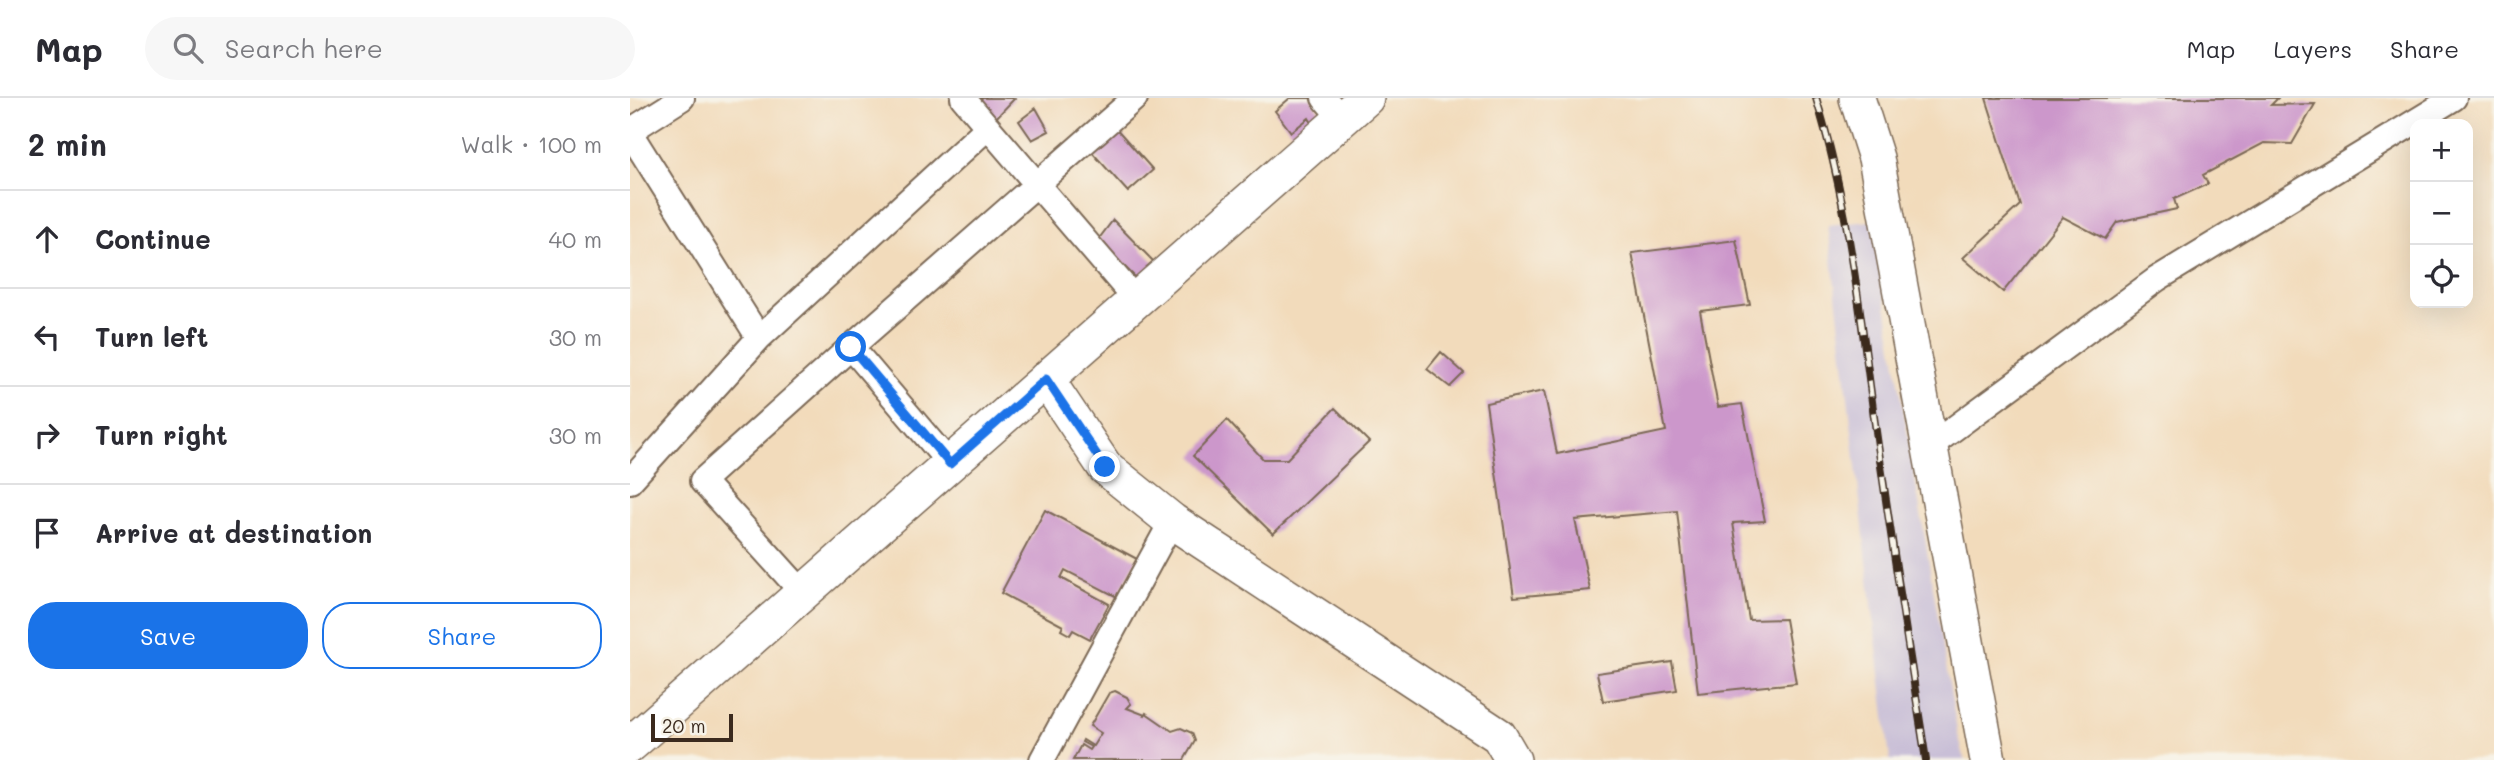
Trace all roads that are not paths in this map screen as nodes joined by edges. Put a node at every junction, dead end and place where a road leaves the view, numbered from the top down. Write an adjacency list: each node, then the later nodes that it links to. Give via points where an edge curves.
1 (682, 98): 8 (street)
2 (963, 98): 7 (street)
3 (1135, 98): 9 (street)
4 (1857, 98): 14 (street, via 1876,158)
5 (2454, 98): 14 (street, via 2157,279)
6 (1344, 105): 10 (street)
7 (988, 127): 9 (street); 11 (street)
8 (630, 132): 11 (street)
9 (1038, 186): 10 (street); 12 (street)
10 (1136, 300): 13 (street)
11 (760, 338): 16 (street)
12 (851, 347): 15 (street); 18 (street, via 702,481)
13 (1046, 379): 15 (street); 17 (street, via 1105,467)
14 (1929, 447): 22 (street)
15 (950, 464): 18 (street)
16 (630, 481)
17 (1172, 521): 20 (street); 21 (street, via 1499,736)
18 (803, 593): 19 (street)
19 (630, 745)
20 (1042, 760)
21 (1513, 760)
22 (1988, 760)

